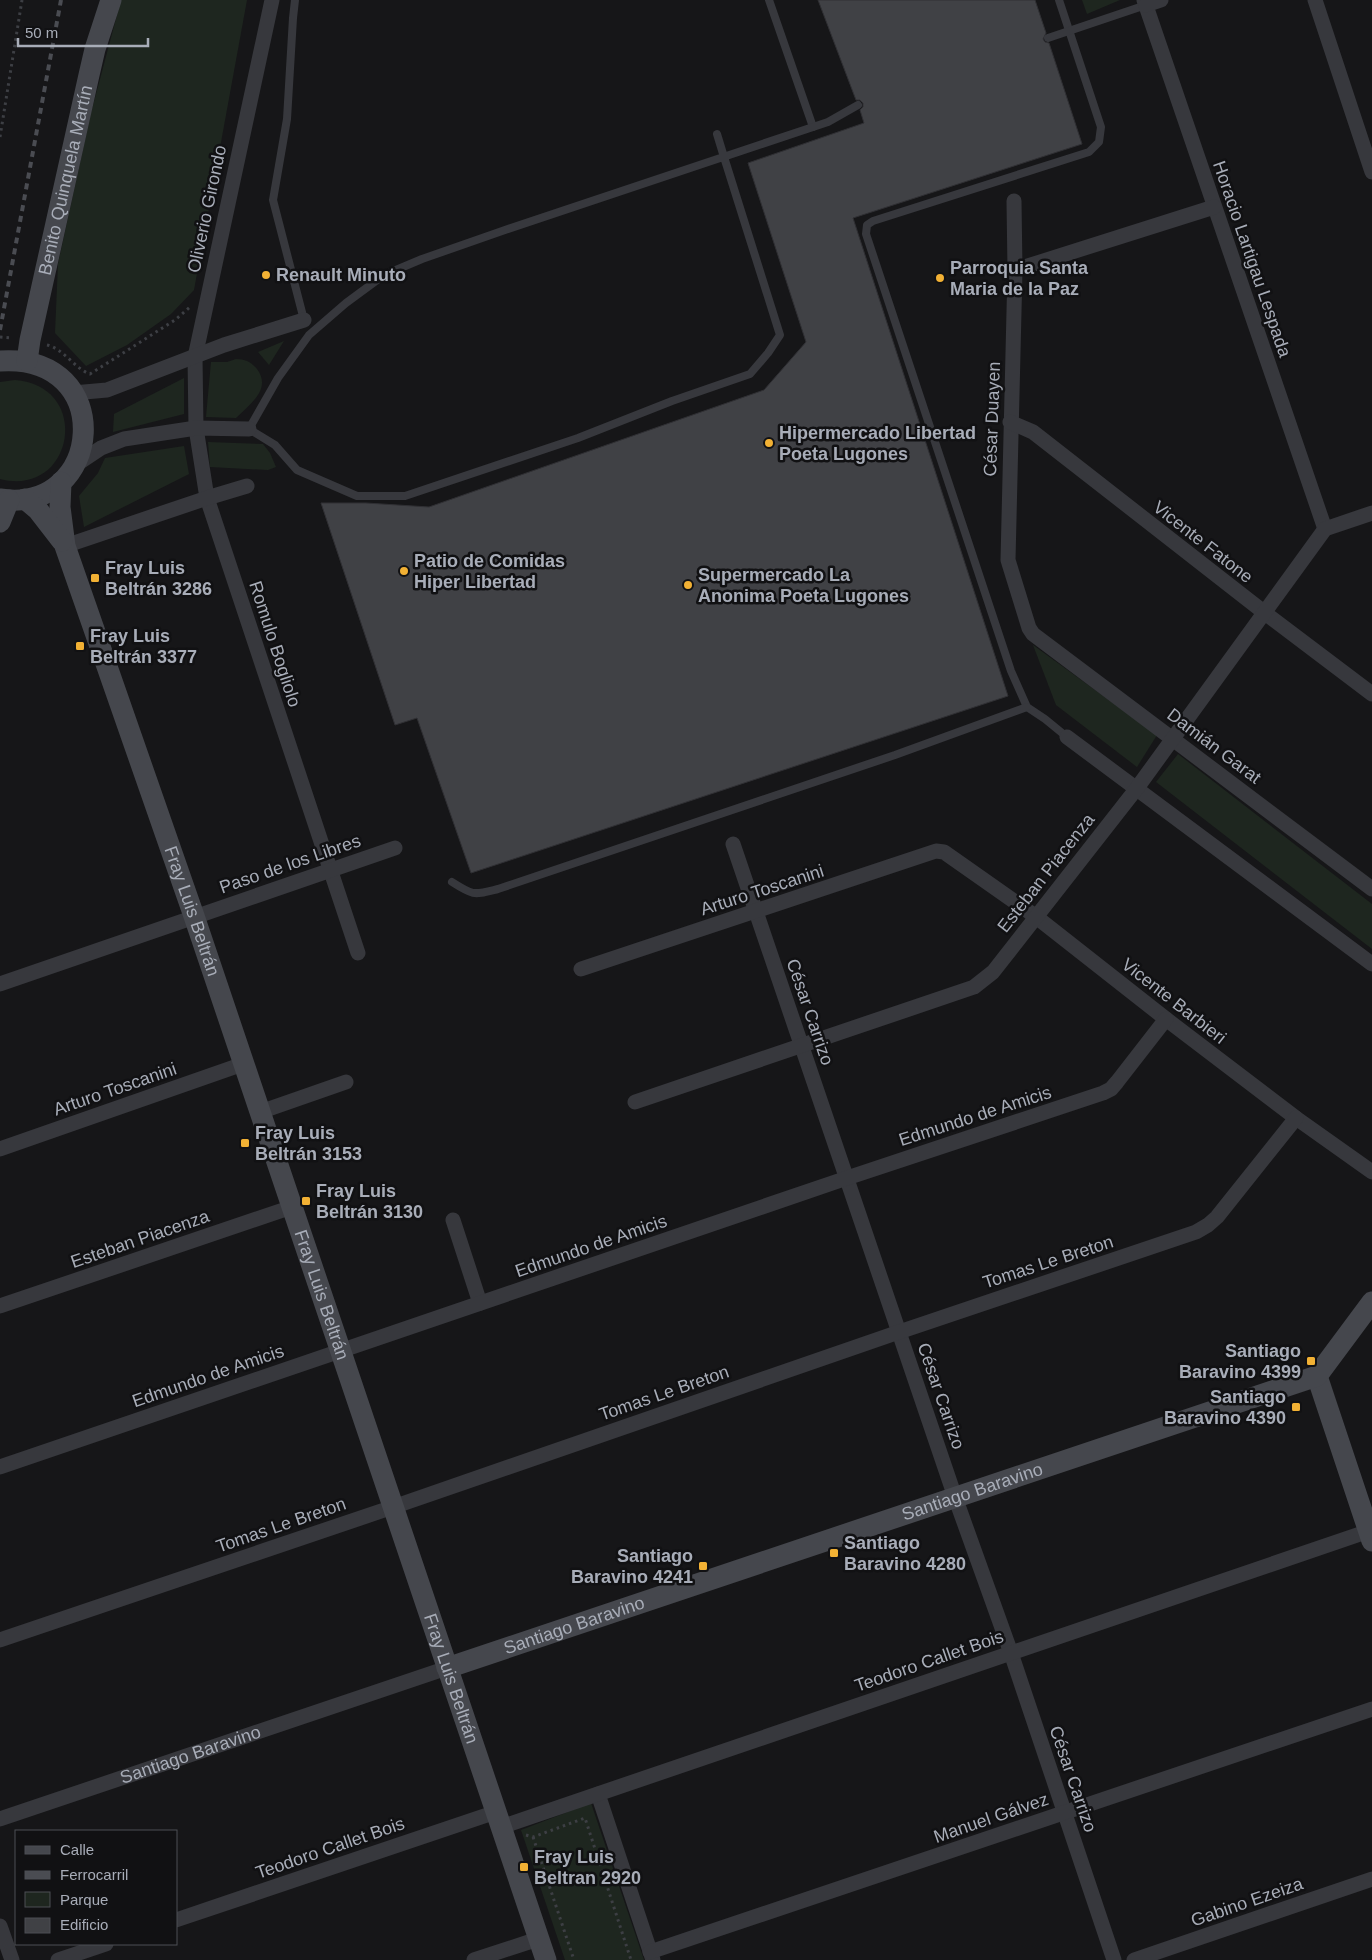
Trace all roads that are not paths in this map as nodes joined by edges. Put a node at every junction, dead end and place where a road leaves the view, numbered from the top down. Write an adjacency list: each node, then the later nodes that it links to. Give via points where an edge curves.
1 (111, 0): 22 (main road, Benito Quinquela Martín, via 95,49)
2 (272, 0): 20 (street, Oliverio Girondo)
3 (296, 0): 19 (lane, via 287,119 272,200)
4 (769, 0): 12 (lane)
5 (1059, 0): 9 (lane)
6 (1161, 0): 8 (street)
7 (1315, 0): 15 (street)
8 (1145, 3): 9 (lane); 17 (street, Horacio Lartigau Lespada)
9 (1070, 32): 10 (lane); 38 (lane, via 1101,127 1099,142 1089,152 873,221 867,225 866,234 1011,672)
10 (1048, 38)
11 (858, 104): 12 (lane)
12 (813, 127): 14 (lane)
13 (717, 134): 14 (lane)
14 (724, 157): 26 (lane, via 422,258 384,275 309,335 278,378); 26 (lane, via 780,335 750,374 578,438 405,496 357,496 297,470 275,445)
15 (1372, 172)
16 (1014, 201): 18 (street, César Duayen)
17 (1214, 207): 18 (street); 33 (street, Horacio Lartigau Lespada)
18 (1016, 270): 24 (street, César Duayen)
19 (304, 320): 20 (street)
20 (195, 357): 23 (street, via 107,390); 25 (street, Oliverio Girondo)
21 (0, 361): 22 (main road)
22 (27, 361): 23 (main road, via 55,373)
23 (73, 393): 27 (main road, via 81,409 84,429 82,448)
24 (1010, 422): 35 (street, Vicente Fatone, via 1033,432); 36 (street, César Duayen, via 1008,560)
25 (196, 428): 26 (street); 27 (street, via 113,442); 29 (street, Romulo Bogliolo)
26 (249, 429)
27 (68, 474): 30 (main road, via 44,494); 34 (main road, via 60,507)
28 (247, 486): 29 (street)
29 (207, 498): 34 (street); 45 (street, Romulo Bogliolo)
30 (11, 499): 32 (main road); 34 (main road, via 38,510)
31 (1372, 513): 33 (street)
32 (0, 522)
33 (1325, 529): 35 (street, Esteban Piacenza)
34 (65, 546): 49 (main road, Fray Luis Beltrán)
35 (1265, 614): 37 (street, Vicente Fatone); 40 (street, Esteban Piacenza)
36 (1033, 634): 40 (street, Damián Garat)
37 (1372, 694)
38 (1027, 707): 39 (lane); 46 (lane, via 498,889 470,894)
39 (1067, 737): 41 (street)
40 (1172, 738): 41 (street, Esteban Piacenza); 47 (street, Damián Garat)
41 (1136, 788): 50 (street, Esteban Piacenza); 52 (street)
42 (733, 844): 48 (street, César Carrizo)
43 (394, 848): 45 (street, Paso de los Libres)
44 (954, 857): 48 (street, Arturo Toscanini, via 936,852); 50 (street, Vicente Barbieri)
45 (331, 870): 49 (street, Paso de los Libres); 51 (street, Romulo Bogliolo)
46 (452, 882)
47 (1372, 889)
48 (756, 912): 53 (street, Arturo Toscanini); 56 (street, César Carrizo)
49 (194, 916): 54 (street, Paso de los Libres); 57 (main road, Fray Luis Beltrán)
50 (1035, 916): 55 (street, Vicente Barbieri); 56 (street, Esteban Piacenza, via 993,972 974,987)
51 (358, 953)
52 (1372, 964)
53 (581, 970)
54 (0, 984)
55 (1166, 1019): 61 (street, Vicente Barbieri); 64 (street, Edmundo de Amicis, via 1117,1082 1103,1093)
56 (802, 1045): 59 (street, Esteban Piacenza); 64 (street, César Carrizo)
57 (243, 1064): 60 (main road, Fray Luis Beltrán); 62 (street, Arturo Toscanini)
58 (346, 1082): 60 (street)
59 (635, 1102)
60 (260, 1112): 65 (main road, Fray Luis Beltrán)
61 (1296, 1118): 63 (street, Vicente Barbieri); 70 (street, Tomas Le Breton, via 1217,1217 1196,1232)
62 (0, 1149)
63 (1372, 1172)
64 (847, 1178): 68 (street, Edmundo de Amicis); 70 (street, César Carrizo)
65 (292, 1207): 69 (street, Esteban Piacenza); 71 (main road, Fray Luis Beltrán)
66 (453, 1220): 68 (street)
67 (1372, 1302): 72 (main road)
68 (480, 1303): 71 (street, Edmundo de Amicis)
69 (0, 1306)
70 (899, 1332): 74 (street, César Carrizo); 75 (street, Tomas Le Breton)
71 (340, 1351): 73 (street, Edmundo de Amicis); 75 (main road, Fray Luis Beltrán)
72 (1316, 1376): 74 (main road, Santiago Baravino); 76 (main road)
73 (0, 1467)
74 (955, 1497): 78 (street, César Carrizo); 79 (main road, Santiago Baravino)
75 (392, 1507): 77 (street, Tomas Le Breton); 79 (main road, Fray Luis Beltrán)
76 (1370, 1536): 78 (street, Teodoro Callet Bois)
77 (0, 1640)
78 (1011, 1653): 81 (street, Teodoro Callet Bois); 82 (street, César Carrizo)
79 (447, 1668): 83 (street, Santiago Baravino); 84 (main road, Fray Luis Beltrán)
80 (1372, 1709): 82 (street, Manuel Gálvez)
81 (598, 1794): 84 (street, Teodoro Callet Bois); 90 (street)
82 (1064, 1813): 90 (street, Manuel Gálvez); 95 (street, César Carrizo)
83 (0, 1819)
84 (498, 1820): 86 (street, Teodoro Callet Bois); 88 (main road, Fray Luis Beltrán)
85 (1372, 1879): 96 (street, Gabino Ezeiza)
86 (178, 1919)
87 (0, 1926): 91 (street)
88 (538, 1939): 93 (street); 94 (main road, Fray Luis Beltrán)
89 (103, 1945): 92 (street)
90 (651, 1956)
91 (12, 1960)
92 (58, 1960)
93 (474, 1960)
94 (546, 1960)
95 (1114, 1960)
96 (1134, 1960)

